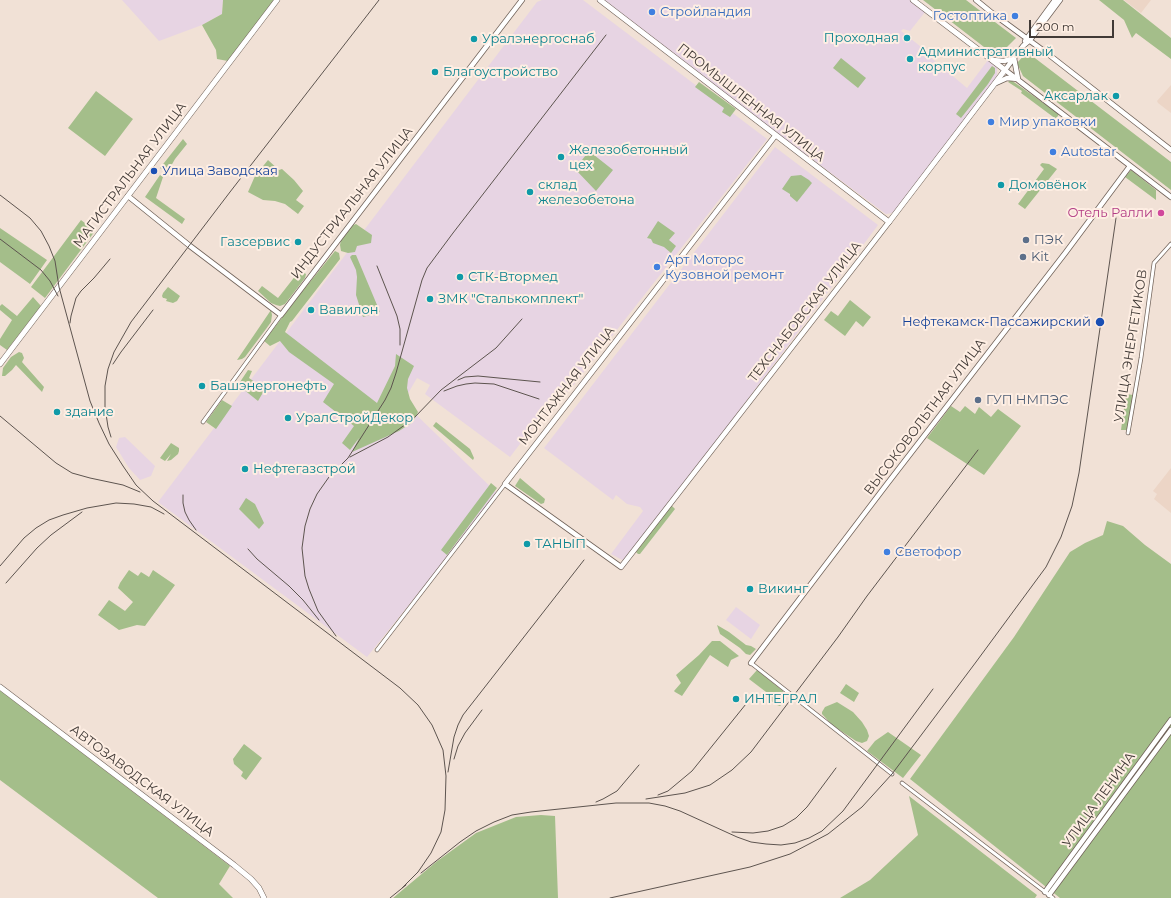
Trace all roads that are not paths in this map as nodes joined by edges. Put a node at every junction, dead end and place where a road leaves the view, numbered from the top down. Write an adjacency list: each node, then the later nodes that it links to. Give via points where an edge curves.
1 (277, 0): 17 (main road, МАГИСТРАЛЬНАЯ УЛИЦА)
2 (522, 0): 21 (street, ИНДУСТРИАЛЬНАЯ УЛИЦА)
3 (600, 0): 14 (main road, ПРОМЫШЛЕННАЯ УЛИЦА)
4 (913, 0): 10 (main road)
5 (976, 0): 8 (street)
6 (1055, 0): 8 (street)
7 (1060, 0): 8 (street)
8 (1028, 39): 9 (street); 15 (street)
9 (1014, 58): 10 (street, via 1004,61); 11 (street); 12 (street)
10 (993, 60): 11 (main road); 13 (main road, via 999,71)
11 (1005, 70): 12 (street); 13 (main road, ТЕХСНАБОВСКАЯ УЛИЦА)
12 (1018, 79): 13 (street, via 1007,78); 16 (street)
13 (996, 83): 19 (main road, ТЕХСНАБОВСКАЯ УЛИЦА)
14 (775, 136): 19 (main road, ПРОМЫШЛЕННАЯ УЛИЦА); 25 (street, МОНТАЖНАЯ УЛИЦА)
15 (1171, 150)
16 (1130, 166): 18 (street); 27 (street, ВЫСОКОВОЛЬТНАЯ УЛИЦА)
17 (128, 196): 21 (street); 22 (main road, МАГИСТРАЛЬНАЯ УЛИЦА)
18 (1171, 197)
19 (889, 222): 25 (street, ТЕХСНАБОВСКАЯ УЛИЦА, via 621,567)
20 (1171, 244): 24 (street, УЛИЦА ЭНЕРГЕТИКОВ, via 1154,263)
21 (281, 315): 23 (street, ИНДУСТРИАЛЬНАЯ УЛИЦА)
22 (0, 364)
23 (203, 422)
24 (1128, 433)
25 (506, 484): 26 (street, МОНТАЖНАЯ УЛИЦА)
26 (377, 650)
27 (751, 663): 31 (street)
28 (0, 687): 34 (main road, АВТОЗАВОДСКАЯ УЛИЦА, via 234,865 251,879)
29 (1171, 720): 33 (street, УЛИЦА ЛЕНИНА)
30 (1171, 730): 33 (street, УЛИЦА ЛЕНИНА)
31 (892, 774)
32 (902, 783): 33 (street)
33 (1049, 895)
34 (264, 898)

